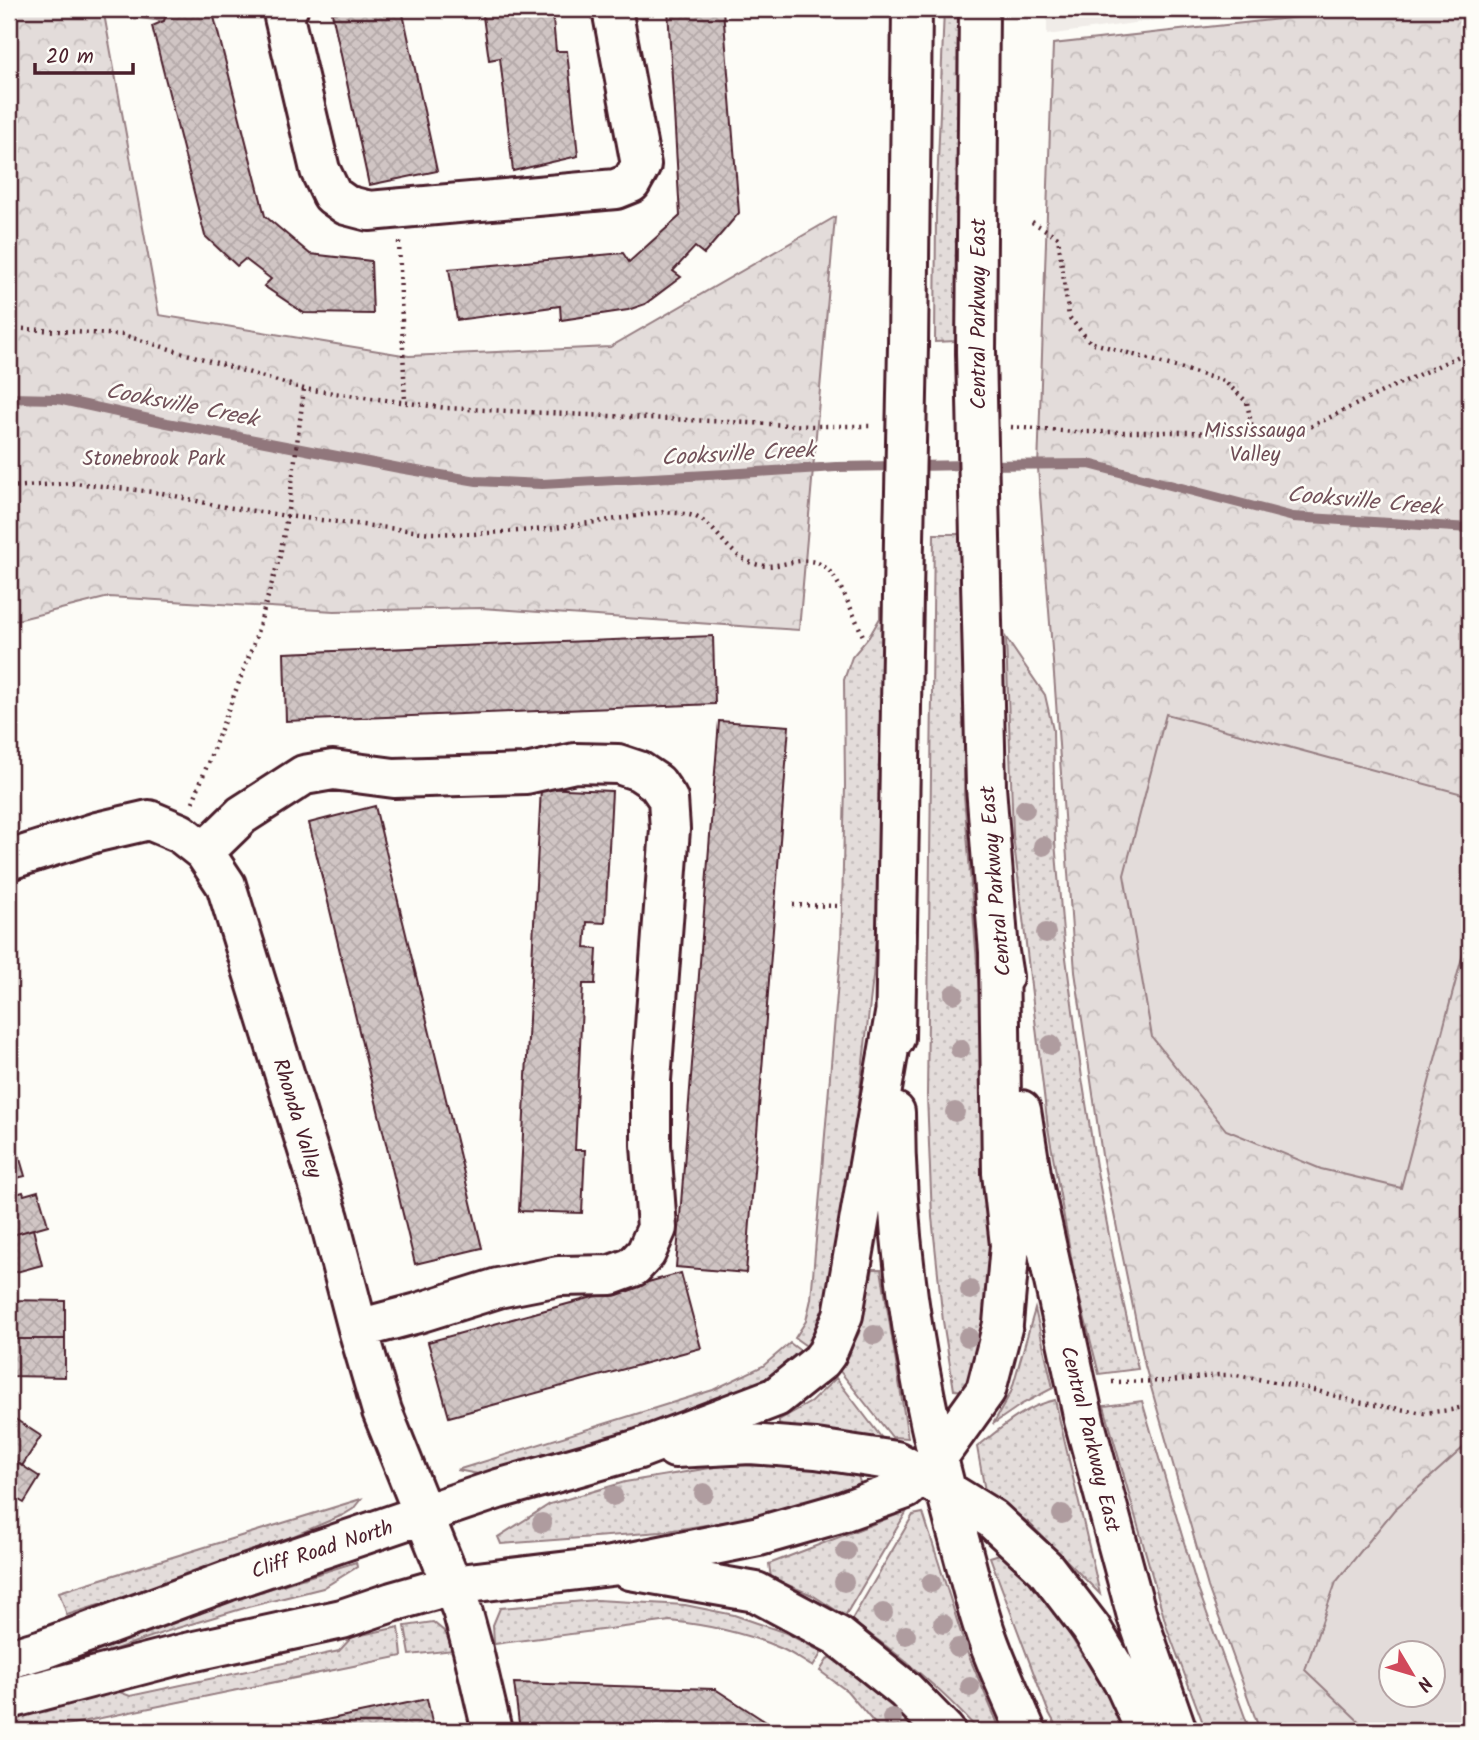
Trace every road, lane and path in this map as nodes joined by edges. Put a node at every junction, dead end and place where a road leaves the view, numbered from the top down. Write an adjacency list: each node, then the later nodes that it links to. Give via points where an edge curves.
1 (288, 9): 5 (street, via 284,18 320,170 332,195 346,205 369,211)
2 (612, 9): 5 (street, via 641,165 631,183 616,189)
3 (912, 9): 18 (street, bridge)
4 (979, 9): 17 (street, Central Parkway East, bridge, via 976,351 986,787)
5 (398, 209): 8 (path)
6 (1032, 222): 9 (path, via 1058,237 1069,317 1090,342 1224,381 1247,402)
7 (9, 328): 11 (path, via 123,335 304,389)
8 (405, 402)
9 (1253, 435)
10 (9, 488): 11 (path, via 75,483 162,493)
11 (287, 516): 12 (path, via 474,534 680,513 709,526 735,555 761,566 816,561 836,580); 13 (path, via 280,556)
12 (864, 638)
13 (192, 842): 14 (street, via 149,820); 19 (street, Rhonda Valley, via 226,885 329,1218); 19 (street, via 304,775 333,770 394,778 526,774 575,762 618,764 657,783 668,799 670,829 651,1080 657,1228 646,1253 634,1267 611,1275 559,1276 498,1288)
14 (9, 860)
15 (793, 905): 16 (path)
16 (839, 906)
17 (999, 952): 23 (street, via 1002,1173 1010,1245 1003,1324 986,1390); 33 (street, Central Parkway East, via 1031,1174 1076,1388 1137,1616)
18 (895, 1014): 22 (street, via 843,1315 827,1353 776,1397); 23 (street, via 895,1152 907,1303)
19 (358, 1329): 24 (street, Rhonda Valley, via 382,1411)
20 (1101, 1382): 21 (path, via 1236,1375 1424,1413)
21 (1470, 1405)
22 (639, 1450): 23 (street, via 750,1444 816,1449 896,1461); 24 (street, Cliff Road North, via 498,1489)
23 (935, 1474): 25 (street, via 836,1514 759,1536); 31 (street, via 988,1642); 32 (street, via 1045,1569 1091,1628)
24 (424, 1516): 26 (street, Rhonda Valley); 27 (street, Cliff Road North)
25 (611, 1566): 26 (street); 30 (street, via 756,1592 838,1636 905,1690)
26 (452, 1585): 28 (street, via 342,1619); 29 (street, Rhonda Valley)
27 (9, 1658)
28 (9, 1699)
29 (492, 1731)
30 (945, 1731)
31 (1026, 1731)
32 (1146, 1731)
33 (1177, 1731)

